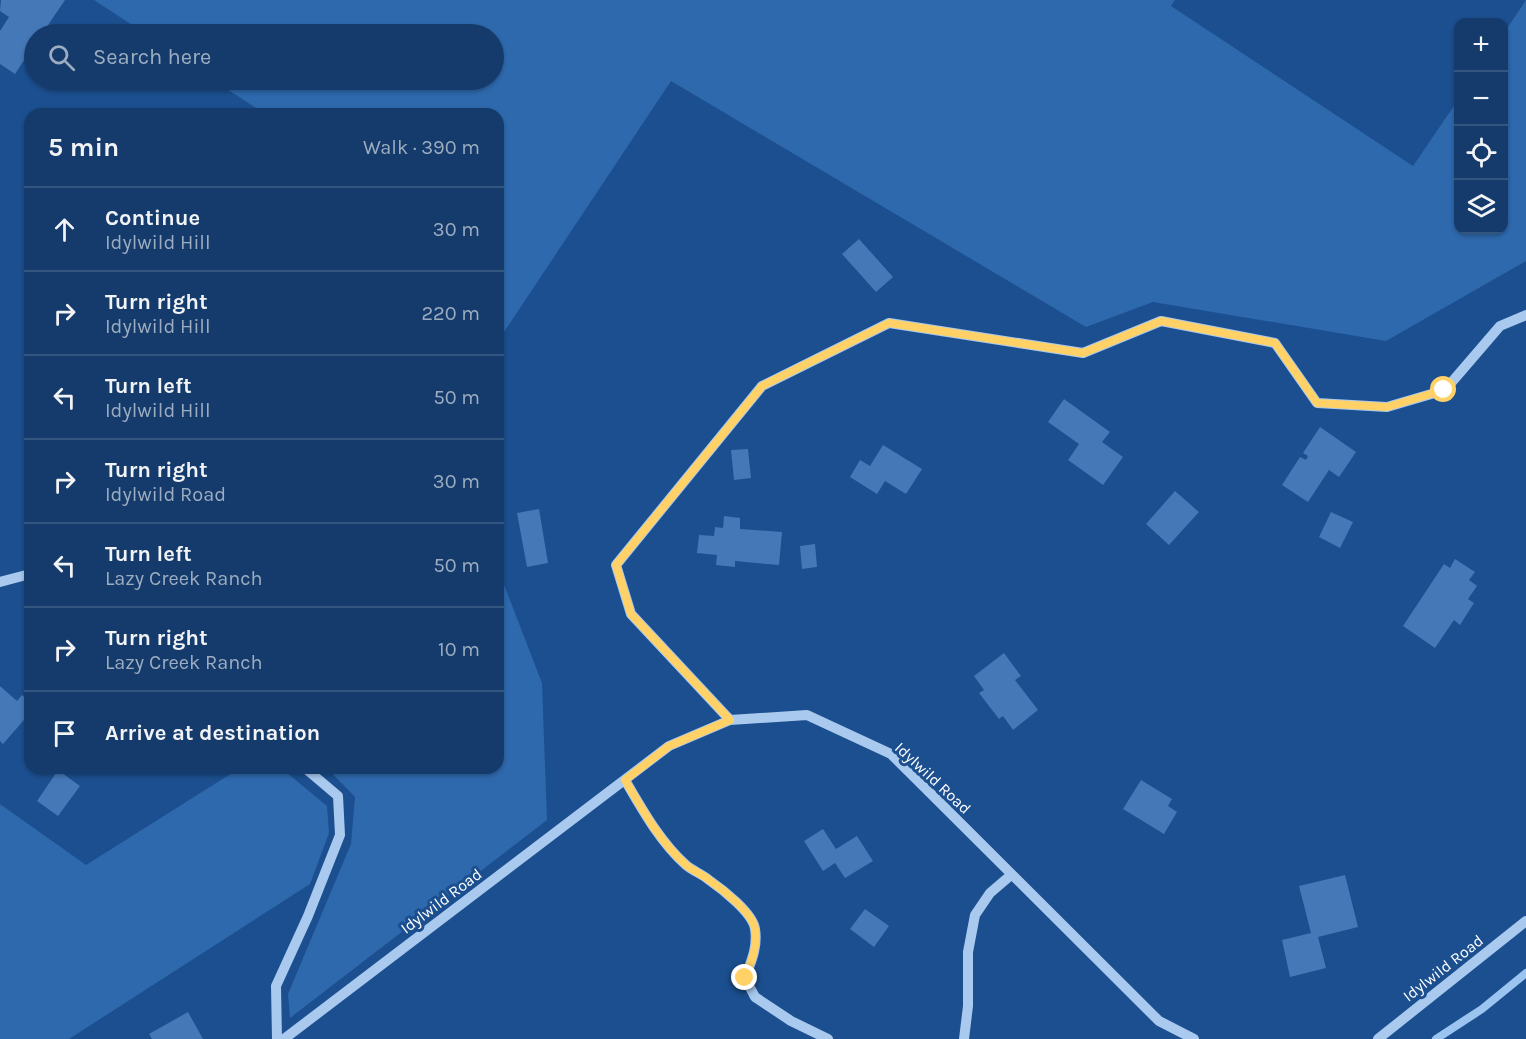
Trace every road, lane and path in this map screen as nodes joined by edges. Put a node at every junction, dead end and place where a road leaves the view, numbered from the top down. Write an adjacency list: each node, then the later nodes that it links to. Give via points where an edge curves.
1 (1526, 315): 4 (street, via 1500,326 1444,390 1387,407 1317,403 1275,343 1161,321 1083,353 889,323 762,386 616,565 631,614)
2 (24, 576): 3 (street)
3 (0, 582)
4 (730, 720): 6 (street, Idylwild Road, via 669,746); 7 (street, Idylwild Road, via 807,715 891,754)
5 (312, 774): 9 (street, via 338,796 340,836 276,986)
6 (625, 780): 10 (street, Idylwild Road); 11 (street, via 649,820 687,866 738,903 755,927 754,954 745,978 755,997)
7 (1011, 875): 12 (street, via 975,915 968,952); 13 (street, Idylwild Road, via 1159,1021)
8 (1526, 921): 14 (street, Idylwild Road)
9 (277, 1039)
10 (284, 1039)
11 (828, 1039)
12 (964, 1039)
13 (1194, 1039)
14 (1378, 1039)

